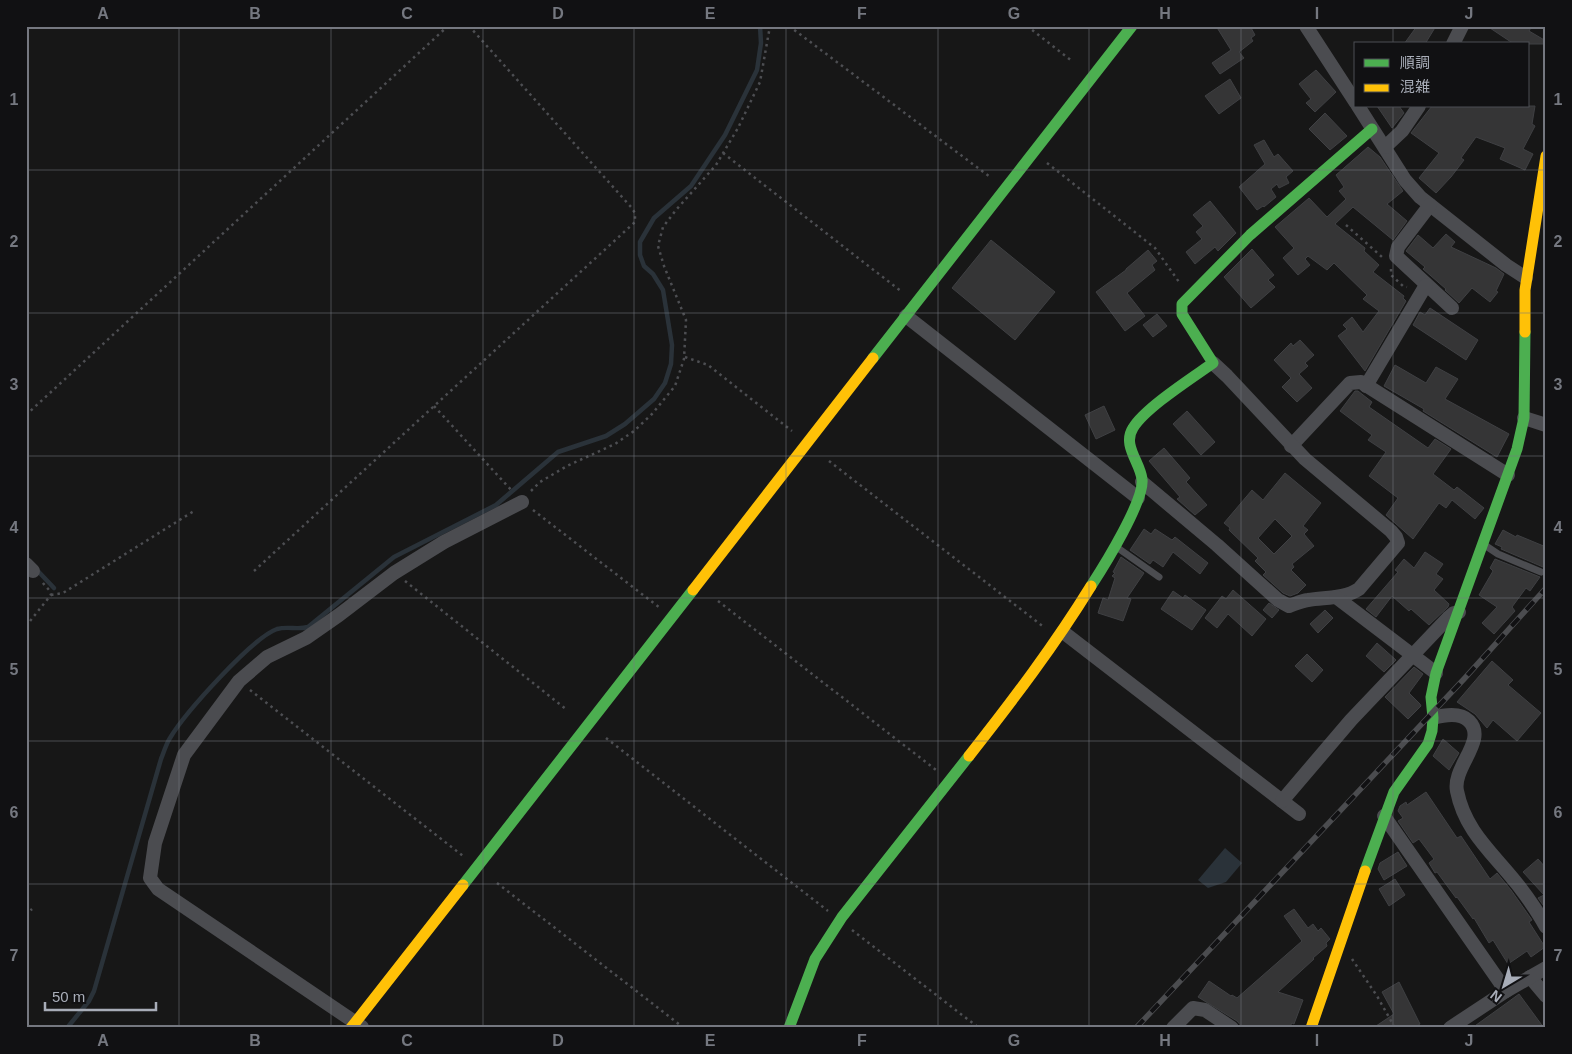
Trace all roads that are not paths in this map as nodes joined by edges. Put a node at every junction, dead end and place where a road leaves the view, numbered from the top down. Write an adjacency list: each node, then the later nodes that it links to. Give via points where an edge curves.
1 (1132, 26): 15 (street)
2 (1306, 26): 5 (street)
3 (1462, 26): 4 (street)
4 (1454, 42)
5 (1354, 100)
6 (1359, 108): 8 (street)
7 (1417, 108): 9 (street, via 1402,131)
8 (1372, 129): 9 (street); 16 (street, via 1249,236 1182,304 1182,314)
9 (1385, 148): 11 (street, via 1411,187)
10 (1546, 156): 12 (street)
11 (1430, 206): 12 (street); 13 (street, via 1398,247 1396,256)
12 (1526, 278): 18 (street)
13 (1426, 285): 14 (street); 17 (street)
14 (1452, 308)
15 (906, 316): 23 (street); 43 (street)
16 (1213, 363): 20 (street); 22 (street, via 1150,410 1132,430 1130,444)
17 (1366, 386): 20 (street, via 1360,382 1350,383); 21 (street)
18 (1524, 418): 19 (street); 21 (street)
19 (1546, 425)
20 (1291, 446): 29 (street, via 1391,530 1398,543 1359,589)
21 (1508, 475): 25 (street)
22 (1142, 482): 23 (street); 29 (street, via 1283,604 1289,606 1306,600)
23 (1138, 498): 26 (street)
24 (522, 502): 43 (street, via 444,542 394,573 306,638 267,657 239,682 184,756 155,843 150,878 158,889)
25 (1483, 544): 27 (lane); 30 (street)
26 (1114, 546): 28 (lane); 31 (street)
27 (1541, 572)
28 (1159, 576)
29 (1336, 597): 32 (street)
30 (1459, 612): 32 (street, via 1448,618); 33 (street)
31 (1060, 635): 35 (street); 44 (street, via 1031,677 840,921 815,959)
32 (1412, 655): 33 (street); 35 (street)
33 (1436, 673): 34 (street, via 1431,697)
34 (1433, 718): 37 (street, via 1428,744 1394,792); 38 (street, via 1454,715 1467,719 1473,725 1475,738 1457,778 1457,790 1466,820)
35 (1282, 801): 36 (street)
36 (1299, 814)
37 (1384, 816): 41 (street); 47 (street)
38 (1546, 926)
39 (1546, 968): 40 (street)
40 (1530, 977): 41 (street); 42 (street)
41 (1506, 991): 48 (street)
42 (1546, 996)
43 (356, 1026)
44 (789, 1028)
45 (1173, 1028): 46 (street, via 1193,1008 1199,1008)
46 (1232, 1028)
47 (1310, 1028)
48 (1450, 1028)

